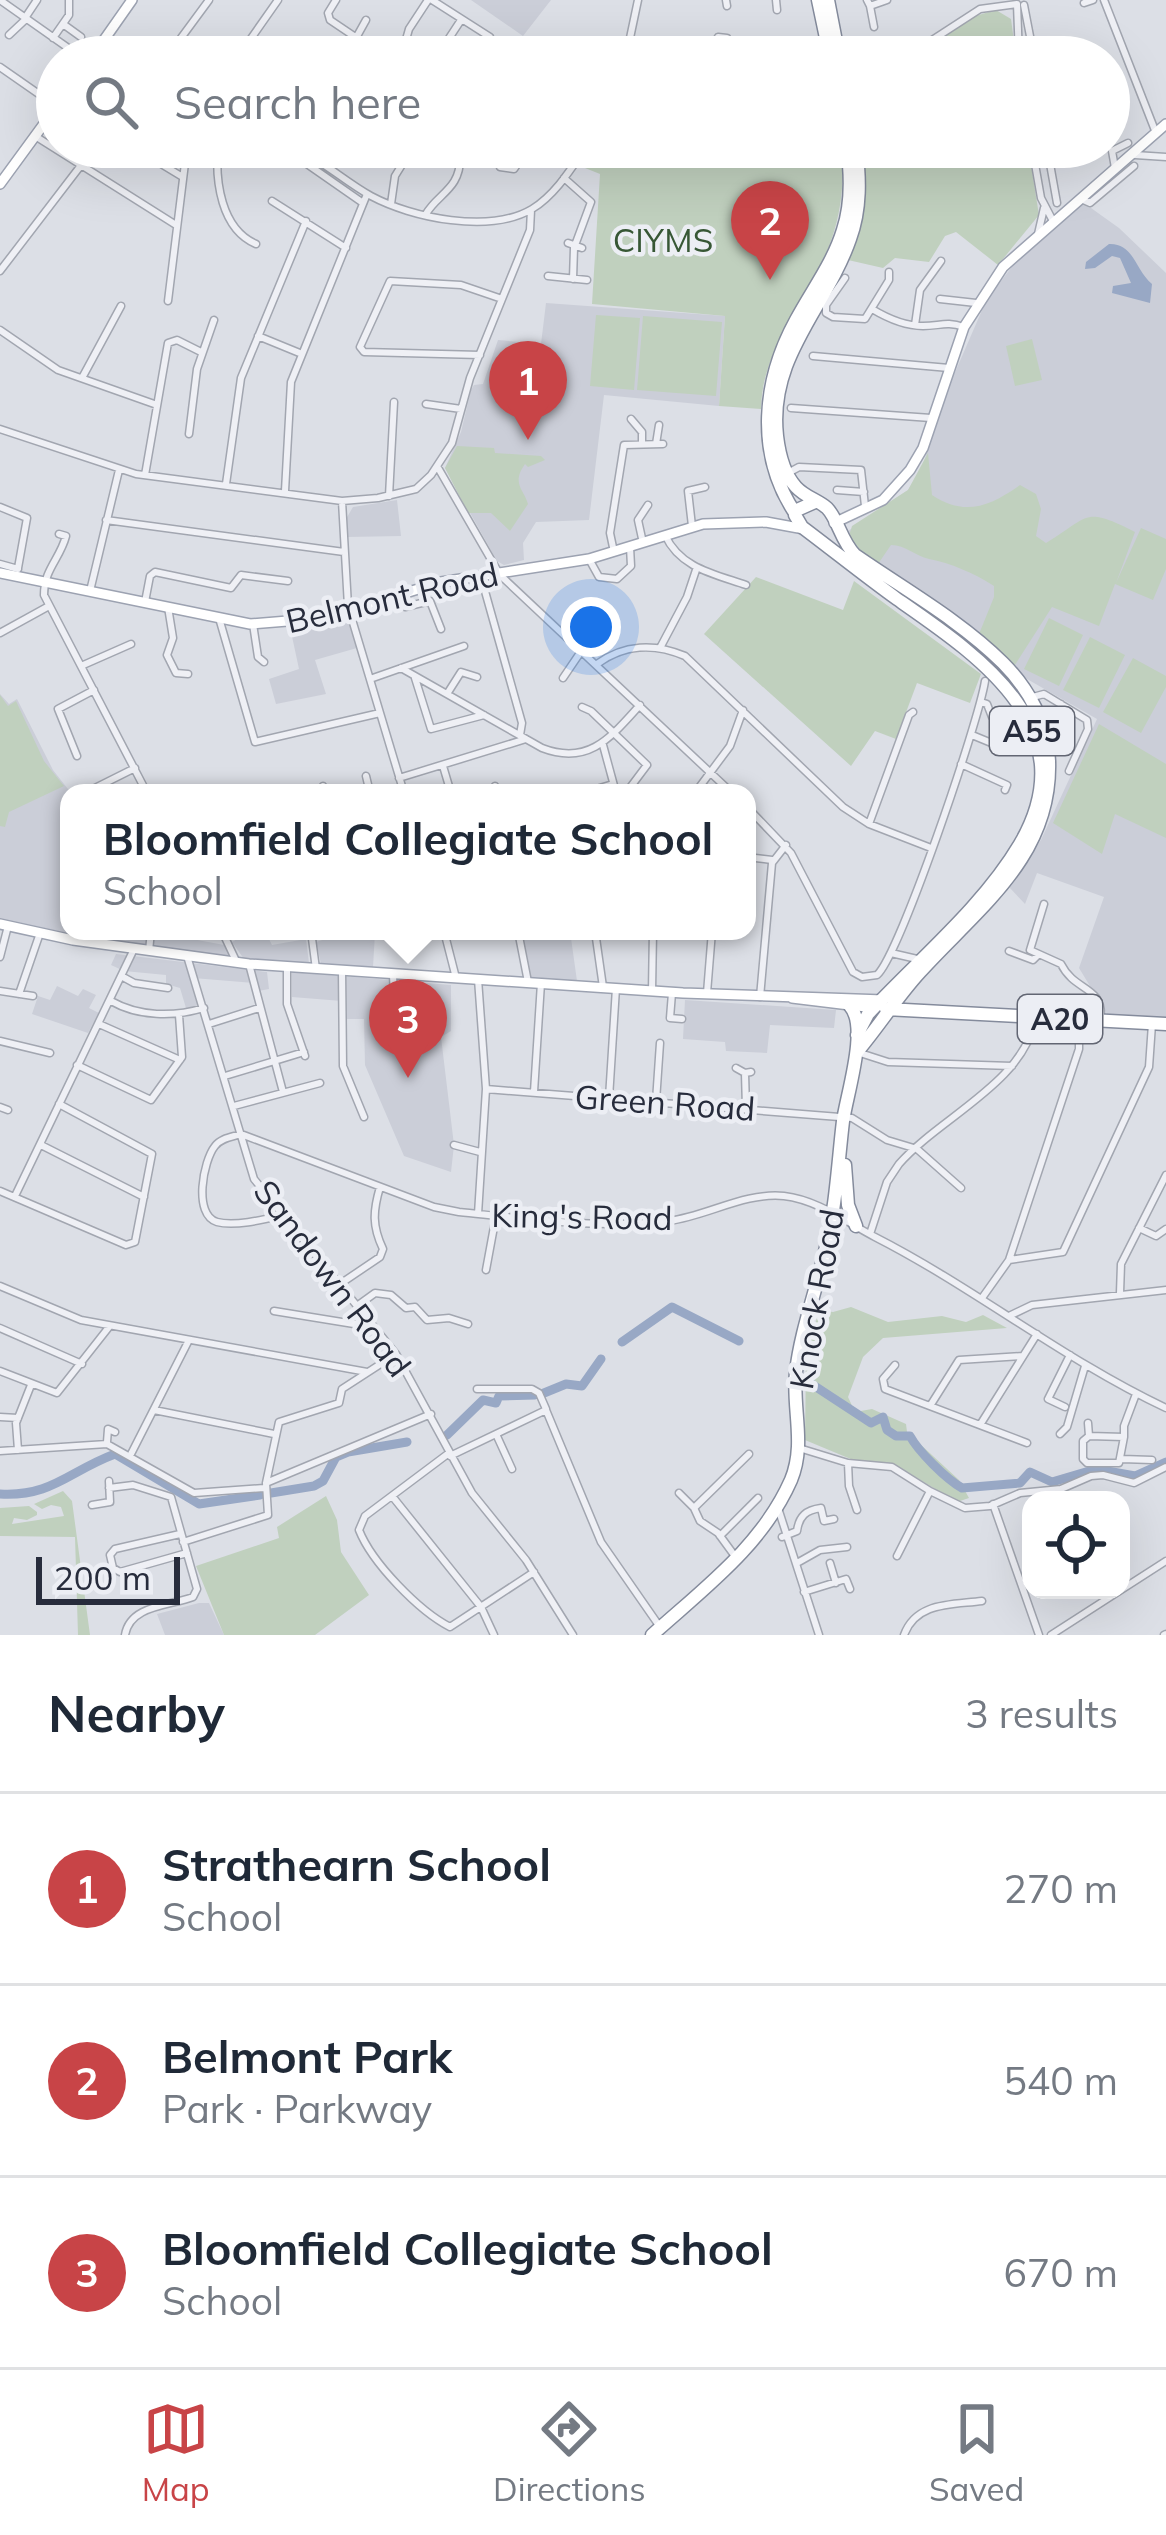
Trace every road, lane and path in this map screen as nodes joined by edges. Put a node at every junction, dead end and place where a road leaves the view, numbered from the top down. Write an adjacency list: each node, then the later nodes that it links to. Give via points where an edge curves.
1 (37, 0): 19 (street)
2 (69, 0): 24 (street)
3 (133, 0): 30 (main road)
4 (209, 0): 31 (street)
5 (278, 0): 32 (street)
6 (336, 0): 33 (street, via 330,20)
7 (430, 0): 20 (street); 35 (street)
8 (638, 0): 38 (street)
9 (776, 0): 18 (street)
10 (818, 0): 39 (highway)
11 (828, 0): 40 (highway)
12 (887, 0): 15 (street)
13 (1104, 0): 44 (street)
14 (0, 1): 19 (street)
15 (869, 3): 25 (street)
16 (1019, 3): 17 (street); 22 (street); 23 (street)
17 (978, 4): 41 (street)
18 (777, 10)
19 (25, 18): 26 (street); 27 (street)
20 (462, 19): 36 (street); 37 (street)
21 (367, 20): 34 (street)
22 (1016, 20): 23 (street); 42 (street)
23 (1026, 20): 43 (street)
24 (63, 24): 28 (street); 29 (street)
25 (874, 27)
26 (9, 34)
27 (50, 36)
28 (54, 36)
29 (80, 36)
30 (107, 36)
31 (182, 36)
32 (253, 36)
33 (352, 36)
34 (356, 36)
35 (407, 36)
36 (451, 36)
37 (487, 36)
38 (630, 36)
39 (826, 36)
40 (835, 36)
41 (935, 36)
42 (1017, 36)
43 (1029, 36)
44 (1118, 36)
45 (1130, 66): 49 (street)
46 (0, 68): 47 (street)
47 (36, 92)
48 (1166, 124): 49 (main road)
49 (1156, 133): 51 (main road, via 1150,144); 52 (main road)
50 (35, 136): 73 (main road)
51 (1160, 156): 52 (street)
52 (1135, 160): 53 (main road); 54 (street)
53 (1130, 162)
54 (1130, 165)
55 (80, 168): 89 (street)
56 (84, 168): 84 (street)
57 (167, 168): 71 (street)
58 (184, 168): 71 (street)
59 (218, 168): 86 (street, via 230,222)
60 (314, 168): 74 (street)
61 (322, 168): 74 (street)
62 (400, 168): 78 (street)
63 (459, 168): 81 (street)
64 (571, 168): 72 (street)
65 (851, 168): 137 (highway, A55, via 842,233 781,349 769,389 770,446)
66 (856, 168): 125 (highway, A55, via 853,232 789,352 778,390)
67 (1036, 168): 77 (street)
68 (1052, 168): 79 (street)
69 (1114, 168): 75 (main road)
70 (1127, 168): 75 (street, via 1090,203)
71 (182, 177): 84 (street)
72 (564, 178): 80 (street); 93 (street, via 591,202)
73 (0, 184)
74 (365, 198): 78 (street); 87 (street)
75 (1080, 198): 79 (main road)
76 (272, 201): 82 (street)
77 (1042, 202): 79 (street); 83 (street); 85 (street)
78 (391, 204): 81 (street)
79 (1060, 207): 83 (main road)
80 (531, 210): 81 (street, via 501,220); 95 (street)
81 (426, 214)
82 (306, 220): 87 (street); 105 (street)
83 (1053, 221): 85 (main road)
84 (176, 225): 97 (street)
85 (1038, 234): 98 (main road)
86 (251, 245)
87 (346, 248): 107 (street)
88 (941, 262): 102 (street, via 920,290)
89 (0, 271)
90 (889, 272): 100 (street)
91 (548, 276): 93 (street)
92 (844, 278): 100 (street, via 826,313 861,319)
93 (573, 279): 94 (street)
94 (587, 280)
95 (502, 299): 108 (street); 108 (street, via 460,286 390,281 360,346)
96 (940, 299): 98 (street)
97 (168, 301)
98 (976, 303): 103 (main road)
99 (122, 306): 111 (street)
100 (872, 309): 102 (street)
101 (214, 320): 106 (street)
102 (915, 325): 103 (street, via 948,321)
103 (964, 328): 110 (main road)
104 (0, 330): 111 (street)
105 (258, 336): 107 (street); 127 (street, via 241,378)
106 (201, 352): 114 (street, via 169,342); 121 (street)
107 (302, 354): 130 (street, via 290,386)
108 (479, 355): 116 (street)
109 (813, 356): 110 (street)
110 (949, 368): 117 (main road)
111 (82, 378): 114 (street)
112 (394, 402): 132 (street)
113 (426, 404): 116 (street)
114 (157, 405): 126 (street)
115 (791, 408): 117 (street)
116 (461, 410): 123 (street)
117 (932, 418): 138 (main road, via 910,470)
118 (631, 419): 122 (street)
119 (659, 425): 122 (street, via 659,444)
120 (0, 429): 124 (street)
121 (189, 434)
122 (642, 443): 149 (street, via 623,447)
123 (437, 466): 132 (street, via 416,489); 154 (street)
124 (119, 470): 126 (street); 139 (street)
125 (787, 473): 131 (street, via 861,470); 135 (highway, A55)
126 (145, 475): 127 (street)
127 (226, 484): 130 (street)
128 (705, 487): 142 (street, via 688,491)
129 (837, 490): 131 (street)
130 (285, 491): 133 (street)
131 (864, 492): 138 (street)
132 (389, 496): 133 (street)
133 (342, 501): 148 (street)
134 (648, 505): 146 (street, via 638,520)
135 (820, 505): 137 (highway); 138 (main road); 141 (highway, A55)
136 (0, 506): 153 (street, via 27,518)
137 (793, 511): 140 (main road); 143 (highway, A55)
138 (862, 511): 141 (main road)
139 (106, 520): 148 (street); 159 (street)
140 (768, 521): 142 (main road, Belmont Road); 143 (main road, Belmont Road)
141 (834, 523): 143 (highway, via 822,533); 185 (highway, A55, via 855,555 1006,665)
142 (692, 526): 144 (main road, Belmont Road)
143 (806, 530): 185 (highway, A55, via 980,657)
144 (664, 535): 146 (main road, Belmont Road); 152 (street)
145 (66, 536): 156 (street)
146 (643, 543): 147 (main road, Belmont Road)
147 (630, 547): 149 (main road, Belmont Road); 150 (street, via 631,566 617,578 599,577)
148 (344, 552): 164 (street)
149 (614, 552): 150 (main road, Belmont Road)
150 (589, 559): 154 (main road, Belmont Road)
151 (0, 568): 153 (main road, Belmont Road)
152 (696, 568): 158 (street); 171 (street)
153 (18, 572): 156 (main road, Belmont Road)
154 (497, 572): 155 (main road, Belmont Road); 172 (street)
155 (481, 574): 160 (main road, Belmont Road); 198 (street)
156 (44, 581): 159 (main road, Belmont Road); 162 (street)
157 (288, 581): 161 (street, via 243,574 233,587 153,572)
158 (746, 585)
159 (90, 591): 161 (main road, Belmont Road)
160 (398, 596): 164 (main road, Belmont Road); 168 (street, via 405,607 430,601)
161 (146, 602): 163 (main road, Belmont Road)
162 (49, 606): 167 (street); 175 (street)
163 (168, 607): 165 (main road, Belmont Road); 177 (street, via 167,655 176,673)
164 (350, 610): 166 (main road, Belmont Road); 181 (street)
165 (219, 618): 166 (main road, Belmont Road); 192 (street, via 255,742)
166 (253, 624): 173 (street)
167 (2, 629)
168 (441, 629)
169 (131, 644): 175 (street)
170 (464, 646): 176 (street)
171 (660, 648): 174 (street, via 628,649); 190 (street, via 692,661)
172 (582, 650): 174 (street); 180 (street)
173 (264, 662)
174 (597, 664): 188 (street)
175 (81, 666): 183 (street)
176 (401, 668): 178 (street); 181 (street)
177 (188, 674)
178 (414, 676): 184 (street); 193 (street, via 431,730)
179 (477, 677): 184 (street, via 461,671)
180 (563, 678)
181 (370, 679): 192 (street)
182 (985, 681): 186 (street)
183 (94, 690): 201 (street, via 58,709); 204 (street)
184 (447, 694): 193 (street)
185 (1024, 700): 187 (street, via 1040,693); 238 (highway, A55, via 1048,752 1042,820 1016,871); 249 (highway, A55, via 1038,760 1031,820 1012,857)
186 (981, 702): 194 (street); 197 (street)
187 (1061, 704): 195 (street); 205 (street, via 1089,726)
188 (640, 705): 196 (street); 206 (street)
189 (582, 707): 196 (street)
190 (743, 710): 206 (street); 220 (street)
191 (913, 712): 220 (street)
192 (380, 713): 208 (street)
193 (484, 715): 198 (street)
194 (992, 717)
195 (1066, 729)
196 (614, 734): 199 (street); 215 (street, via 648,766)
197 (972, 735): 200 (street); 202 (street)
198 (523, 737): 199 (street, via 563,754); 203 (street)
199 (603, 745): 214 (street)
200 (1006, 750)
201 (77, 756)
202 (962, 764): 218 (street, via 1007,784); 222 (street)
203 (443, 766): 208 (street); 213 (street)
204 (134, 769): 209 (street); 210 (street)
205 (1070, 771)
206 (710, 772): 216 (street); 217 (street)
207 (366, 776): 211 (street)
208 (399, 778): 212 (street)
209 (103, 784)
210 (142, 784)
211 (368, 784)
212 (401, 784)
213 (449, 784)
214 (614, 784)
215 (633, 784)
216 (701, 784)
217 (723, 784)
218 (1005, 790)
219 (756, 816): 221 (street)
220 (869, 824): 222 (street)
221 (786, 845): 224 (street); 242 (street, via 851,969 880,973)
222 (931, 848): 242 (street)
223 (756, 858): 224 (street)
224 (772, 860): 265 (street)
225 (1045, 904): 243 (street, via 1029,948)
226 (4, 925): 227 (main road, A20); 245 (street)
227 (40, 933): 228 (main road, A20); 262 (street)
228 (60, 936)
229 (95, 940): 239 (main road, A20)
230 (150, 940): 240 (street)
231 (228, 940): 247 (street)
232 (312, 940): 250 (street)
233 (446, 940): 254 (street)
234 (521, 940): 256 (street)
235 (596, 940): 257 (street)
236 (653, 940): 261 (street)
237 (711, 940): 263 (street)
238 (949, 943): 249 (highway, A55); 270 (highway, via 910,989)
239 (134, 949): 240 (main road, A20); 253 (street)
240 (149, 951): 244 (main road, A20)
241 (1010, 951): 243 (street)
242 (891, 953): 246 (street)
243 (1038, 955): 280 (street, via 1096,996)
244 (187, 956): 247 (main road, A20); 273 (street, Sandown Road)
245 (0, 957)
246 (902, 957): 249 (street); 249 (street)
247 (243, 963): 248 (main road, A20); 274 (street)
248 (287, 967): 250 (main road, A20); 290 (street, via 287,1004 304,1054)
249 (917, 967): 269 (highway, A55)
250 (316, 968): 251 (main road, A20)
251 (341, 970): 252 (main road, A20); 305 (street, via 343,1066)
252 (393, 974): 254 (main road, A20); 281 (street)
253 (123, 977): 258 (street); 268 (street)
254 (456, 978): 255 (main road, A20)
255 (478, 979): 256 (main road, A20); 296 (street)
256 (534, 983): 257 (main road, A20); 298 (street)
257 (603, 987): 259 (main road, A20)
258 (168, 988)
259 (616, 988): 261 (main road, A20); 299 (street)
260 (0, 991): 262 (street)
261 (652, 991): 267 (main road, A20)
262 (19, 994): 264 (street)
263 (707, 994): 265 (main road, A20); 267 (main road, A20)
264 (33, 997)
265 (760, 997): 266 (main road, A20)
266 (792, 998): 269 (main road, A20); 272 (main road, A20)
267 (671, 999): 271 (street); 278 (street, via 670,1018)
268 (111, 1000): 276 (street); 282 (street)
269 (884, 1004): 270 (highway, A20); 272 (main road, A20); 275 (highway, A20); 287 (highway, Knock Road / A55)
270 (915, 1004): 275 (highway, A20)
271 (681, 1005)
272 (850, 1006): 287 (highway)
273 (204, 1008): 276 (street); 283 (street, Sandown Road)
274 (259, 1008): 283 (street); 290 (street)
275 (950, 1013): 277 (highway, A20)
276 (179, 1015): 289 (street)
277 (1036, 1018): 279 (highway, A20); 292 (street)
278 (682, 1019)
279 (1079, 1020): 280 (highway, A20); 327 (street, via 1079,1049)
280 (1101, 1021): 284 (highway, A20)
281 (395, 1023)
282 (99, 1024): 289 (street); 291 (street)
283 (208, 1024): 294 (street, Sandown Road)
284 (1159, 1024): 327 (street, via 1149,1067 1063,1252)
285 (0, 1041): 288 (street)
286 (660, 1043): 300 (street)
287 (857, 1044): 292 (street, via 888,1062); 304 (highway, Knock Road / A55)
288 (50, 1053)
289 (180, 1060): 291 (street, via 148,1101)
290 (274, 1061): 294 (street); 297 (street)
291 (77, 1066): 301 (street)
292 (1012, 1066): 310 (street)
293 (736, 1069): 303 (street, via 748,1072)
294 (225, 1076): 302 (street, Sandown Road)
295 (320, 1083): 297 (street)
296 (486, 1089): 298 (street, Green Road); 311 (street)
297 (284, 1092): 302 (street)
298 (534, 1092): 299 (street, Green Road)
299 (609, 1098): 300 (street, Green Road)
300 (656, 1101): 303 (street, Green Road)
301 (59, 1104): 308 (street); 317 (street, via 152,1154)
302 (234, 1106): 306 (street, Sandown Road)
303 (746, 1108): 304 (street, Green Road)
304 (844, 1116): 307 (highway, Knock Road / A55); 310 (street)
305 (364, 1117)
306 (241, 1134): 313 (street, King's Road); 320 (street, Sandown Road, via 254,1179); 320 (street, via 210,1156 201,1202 207,1216)
307 (842, 1135): 318 (highway, Knock Road / A55); 322 (highway)
308 (41, 1145): 316 (street); 317 (street)
309 (454, 1145): 311 (street)
310 (914, 1148): 314 (street); 326 (street, via 886,1182)
311 (481, 1152): 319 (street)
312 (1166, 1174): 323 (street)
313 (380, 1187): 319 (street, King's Road); 329 (street, via 373,1211 380,1257)
314 (961, 1188)
315 (0, 1191): 316 (street)
316 (15, 1196): 317 (street, via 125,1245 134,1244)
317 (145, 1197)
318 (833, 1213): 321 (street, King's Road, via 777,1196 653,1222); 322 (street, King's Road); 325 (highway, Knock Road / A55)
319 (478, 1214): 321 (street, King's Road)
320 (283, 1216): 329 (street, Sandown Road)
321 (496, 1216): 328 (street)
322 (856, 1226): 325 (street); 326 (street, King's Road)
323 (1139, 1228): 324 (street, via 1156,1236); 332 (street, via 1120,1264)
324 (1166, 1229)
325 (829, 1234): 372 (highway, Knock Road / A55, via 796,1373)
326 (870, 1234): 333 (street, King's Road)
327 (1009, 1260): 333 (street)
328 (486, 1270)
329 (339, 1284): 334 (street, Sandown Road)
330 (0, 1286): 339 (street)
331 (1166, 1290): 332 (street)
332 (1120, 1293): 336 (street, via 1032,1305)
333 (982, 1298): 336 (street, King's Road)
334 (357, 1306): 337 (street, Sandown Road); 338 (street, via 381,1293 427,1320)
335 (274, 1311): 337 (street)
336 (1009, 1316): 341 (street, King's Road)
337 (368, 1320): 343 (street, Sandown Road)
338 (468, 1324)
339 (110, 1327): 342 (street); 346 (street)
340 (0, 1328): 346 (street)
341 (1036, 1334): 344 (street, King's Road); 345 (street)
342 (189, 1340): 350 (street); 357 (street)
343 (396, 1354): 350 (street); 359 (street, Sandown Road)
344 (1070, 1355): 348 (street, King's Road); 355 (street, via 1048,1399)
345 (1023, 1356): 354 (street, via 964,1358); 363 (street)
346 (82, 1364): 351 (street, via 57,1393)
347 (895, 1365): 354 (street, via 885,1389)
348 (1085, 1366): 353 (street, King's Road); 366 (street)
349 (0, 1371): 351 (street)
350 (367, 1372): 367 (street, via 342,1389 339,1403 281,1420)
351 (32, 1384): 361 (street)
352 (477, 1389): 358 (street, via 532,1389)
353 (1136, 1394): 356 (street, King's Road); 369 (street)
354 (930, 1406): 363 (street)
355 (1065, 1407)
356 (1166, 1408)
357 (154, 1410): 367 (street); 375 (street)
358 (546, 1410): 365 (street); 411 (street, via 601,1542)
359 (431, 1414): 376 (street, Sandown Road); 383 (street)
360 (0, 1417): 361 (street)
361 (18, 1418): 373 (street)
362 (1088, 1423): 368 (street)
363 (980, 1425): 370 (street)
364 (115, 1432): 371 (street, via 108,1429)
365 (496, 1434): 376 (street); 382 (street)
366 (1060, 1434)
367 (276, 1435): 383 (street)
368 (1089, 1436): 369 (street); 378 (street, via 1084,1461)
369 (1124, 1437): 378 (street)
370 (1027, 1443)
371 (107, 1444): 373 (street); 375 (street)
372 (799, 1448): 380 (street); 390 (highway, Knock Road / A55)
373 (18, 1450): 374 (street)
374 (0, 1451)
375 (131, 1454): 383 (street, via 194,1493)
376 (450, 1454): 386 (street); 405 (street, Sandown Road)
377 (749, 1454): 391 (street)
378 (1122, 1459): 379 (street)
379 (1153, 1460)
380 (848, 1463): 384 (street, via 892,1467); 392 (street)
381 (1166, 1467): 388 (street, via 1134,1483 1103,1474)
382 (512, 1469)
383 (266, 1485): 396 (street, via 268,1515)
384 (929, 1491): 388 (street, via 964,1508); 400 (street)
385 (679, 1493): 391 (street)
386 (392, 1496): 410 (street); 410 (street, via 360,1522 380,1565 444,1624)
387 (758, 1498): 395 (street)
388 (993, 1504): 417 (street)
389 (92, 1505): 396 (street, via 110,1502 109,1485 171,1497)
390 (776, 1505): 394 (highway, Knock Road / A55); 397 (street)
391 (694, 1508): 395 (street)
392 (857, 1510)
393 (834, 1520): 397 (street, via 824,1521 821,1508 809,1510)
394 (763, 1526): 397 (street); 401 (highway, Knock Road / A55)
395 (720, 1536): 401 (street)
396 (182, 1538): 399 (street); 399 (street, via 115,1549 113,1568)
397 (786, 1538): 403 (street)
398 (847, 1547): 403 (street)
399 (187, 1553): 412 (street, via 196,1593 139,1613)
400 (897, 1556)
401 (737, 1559): 411 (highway, Knock Road / A55)
402 (1166, 1562): 418 (street)
403 (797, 1563): 408 (street)
404 (830, 1563): 406 (street)
405 (534, 1572): 410 (street); 414 (street, Sandown Road)
406 (836, 1582): 407 (street, via 846,1579); 408 (street)
407 (850, 1589)
408 (804, 1592): 415 (street)
409 (982, 1601): 416 (street, via 922,1610)
410 (481, 1607): 413 (street)
411 (656, 1631)
412 (125, 1635)
413 (494, 1635)
414 (573, 1635)
415 (819, 1635)
416 (904, 1635)
417 (1039, 1635)
418 (1051, 1635)

